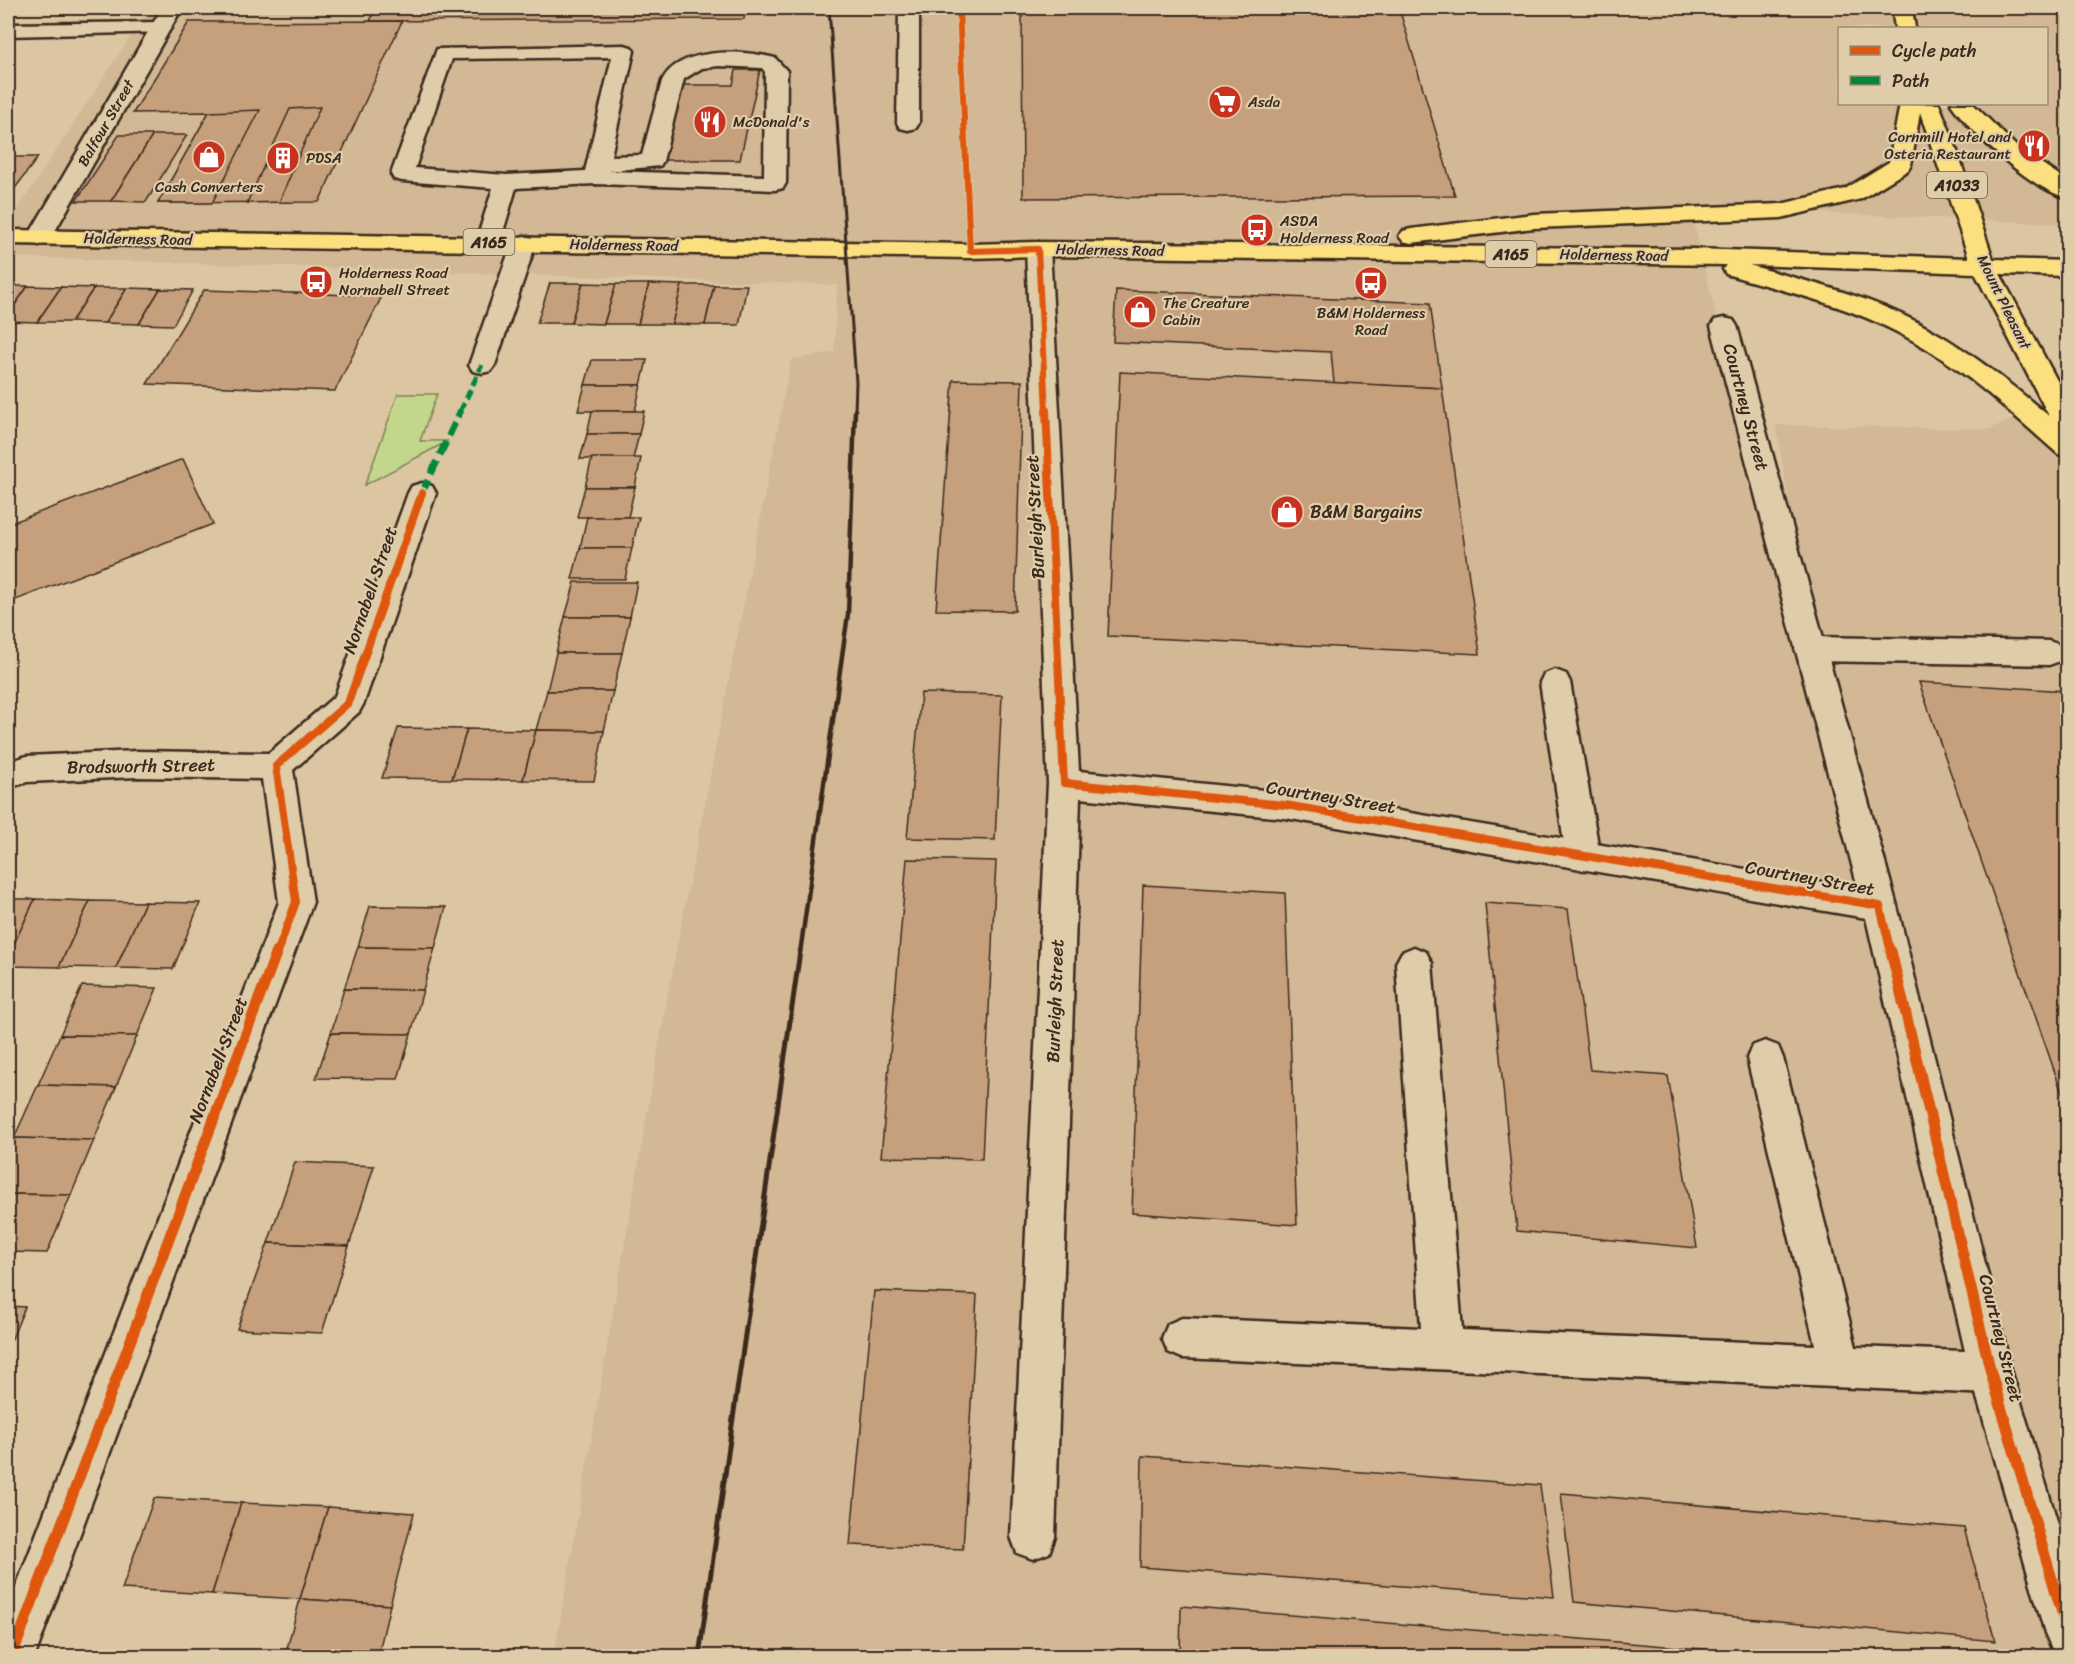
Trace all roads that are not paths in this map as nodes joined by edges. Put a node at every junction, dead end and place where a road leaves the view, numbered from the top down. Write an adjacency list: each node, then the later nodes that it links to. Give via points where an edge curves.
1 (172, 8): 5 (street, Balfour Street)
2 (909, 8): 10 (street)
3 (1902, 8): 4 (highway)
4 (1905, 27)
5 (161, 28): 6 (street); 15 (street, Balfour Street)
6 (8, 30)
7 (1911, 105): 19 (highway, via 1900,165 1853,195 1781,211 1534,221)
8 (1928, 105): 21 (highway, Mount Pleasant / A1033)
9 (1963, 105): 13 (highway, via 2006,148 2044,178)
10 (908, 123)
11 (597, 170): 11 (street, via 652,161 674,77 689,65 720,59 741,60 768,62 776,71 775,183); 12 (street); 12 (street, via 624,51 444,53 402,174)
12 (506, 182): 16 (street)
13 (2067, 190)
14 (8, 237): 15 (highway, Holderness Road / A165)
15 (39, 238): 16 (highway, Holderness Road / A165)
16 (488, 242): 17 (highway, Holderness Road / A165)
17 (524, 243): 18 (highway, Holderness Road / A165); 24 (street)
18 (1038, 249): 19 (highway, Holderness Road / A165); 33 (street, Burleigh Street)
19 (1278, 252): 20 (highway, Holderness Road / A165)
20 (1693, 256): 21 (highway, Holderness Road / A165); 26 (highway, via 1861,308 1924,336 1982,374)
21 (1984, 267): 22 (highway, Holderness Road / A165); 25 (highway, Mount Pleasant / A1033)
22 (2067, 269)
23 (1724, 326): 28 (street, Courtney Street)
24 (482, 365)
25 (2065, 417)
26 (2067, 447)
27 (422, 494): 31 (street, Nornabell Street, via 348,703)
28 (1810, 649): 29 (street); 35 (street, Courtney Street)
29 (2049, 654)
30 (1555, 682): 34 (street)
31 (276, 766): 32 (street, Brodsworth Street, via 137,764 27,769); 44 (street, Nornabell Street, via 296,902)
32 (8, 775)
33 (1064, 783): 34 (street, Courtney Street, via 1285,805); 42 (street, Burleigh Street)
34 (1583, 856): 35 (street, Courtney Street)
35 (1880, 906): 41 (street, Courtney Street)
36 (1414, 963): 39 (street)
37 (1765, 1058): 40 (street)
38 (1182, 1338): 39 (street)
39 (1443, 1350): 40 (street)
40 (1841, 1367): 41 (street)
41 (1991, 1373): 43 (street, Courtney Street)
42 (1032, 1537)
43 (2067, 1633)
44 (12, 1656)

